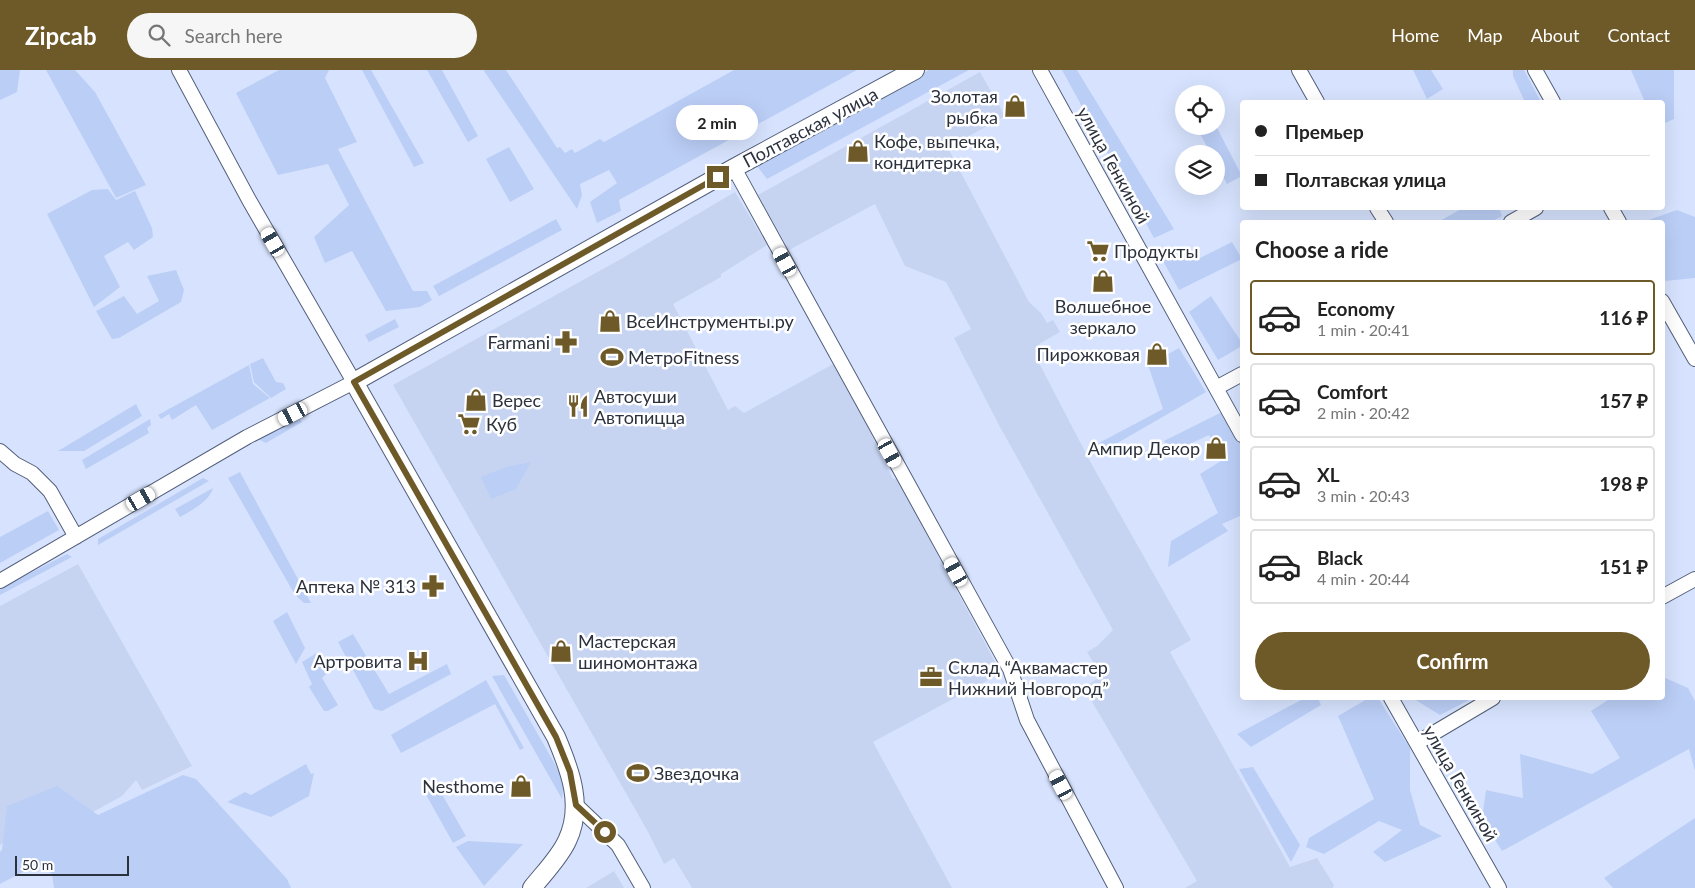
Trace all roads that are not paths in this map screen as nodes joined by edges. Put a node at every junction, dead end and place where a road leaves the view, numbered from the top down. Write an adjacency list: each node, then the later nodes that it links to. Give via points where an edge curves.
1 (179, 70): 14 (street, via 249,200)
2 (915, 70): 8 (street, Полтавская улица)
3 (1040, 70): 15 (street, улица Генкиной)
4 (1299, 70): 6 (street)
5 (1535, 70): 7 (street)
6 (1316, 100)
7 (1552, 100)
8 (734, 168): 14 (street, Полтавская улица); 28 (street, via 1010,669 1026,720)
9 (1532, 210): 10 (street)
10 (1515, 220)
11 (1665, 306): 12 (street)
12 (1695, 359)
13 (1240, 375): 15 (street)
14 (354, 382): 18 (street, Полтавская улица, via 247,437); 25 (street, via 556,737 570,772)
15 (1216, 388): 16 (street, улица Генкиной)
16 (1240, 431)
17 (0, 451): 18 (street, via 50,490)
18 (76, 537): 20 (street, Полтавская улица)
19 (1695, 579): 21 (street)
20 (0, 581)
21 (1665, 595)
22 (1392, 700): 24 (street, улица Генкиной)
23 (1490, 700): 24 (street)
24 (1417, 743): 29 (street, улица Генкиной)
25 (576, 805): 26 (street, via 567,841); 27 (street, via 618,845)
26 (532, 888)
27 (643, 888)
28 (1116, 888)
29 (1499, 888)

